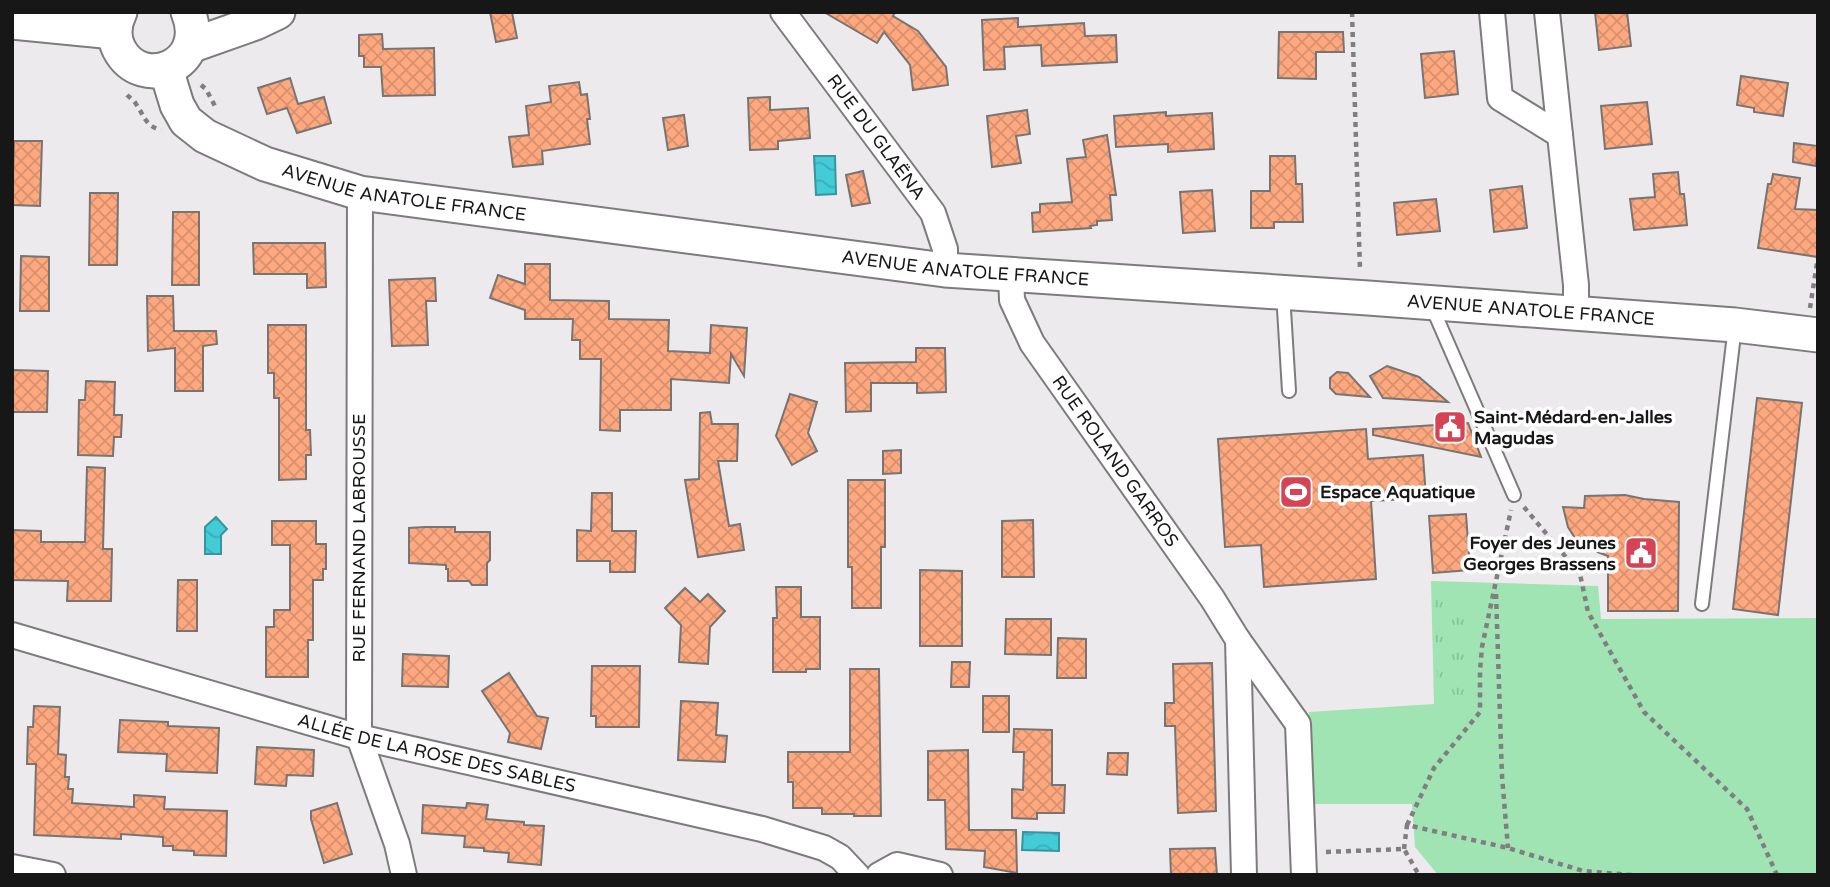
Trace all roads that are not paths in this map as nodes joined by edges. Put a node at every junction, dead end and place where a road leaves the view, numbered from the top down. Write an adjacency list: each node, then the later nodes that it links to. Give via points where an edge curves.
1 (188, 12): 10 (street, via 193,35)
2 (196, 12): 3 (street)
3 (248, 12)
4 (278, 12): 10 (street)
5 (783, 12): 14 (street, RUE DU GLAËNA, via 933,213 945,249)
6 (1492, 12): 12 (street, via 1500,98)
7 (1547, 12): 12 (street)
8 (12, 22): 9 (street)
9 (117, 22): 11 (street, via 116,44 122,55 142,69)
10 (190, 46): 11 (street, via 185,56)
11 (166, 69): 13 (street, AVENUE ANATOLE FRANCE, via 186,121 205,136 265,164)
12 (1560, 135): 18 (street)
13 (360, 193): 14 (street, AVENUE ANATOLE FRANCE); 26 (street, RUE FERNAND LABROUSSE)
14 (945, 270): 15 (street, AVENUE ANATOLE FRANCE)
15 (1010, 275): 16 (street, AVENUE ANATOLE FRANCE); 25 (street, RUE ROLAND GARROS, via 1012,300 1032,343)
16 (1283, 293): 17 (street, AVENUE ANATOLE FRANCE); 21 (lane)
17 (1430, 303): 18 (street, AVENUE ANATOLE FRANCE); 22 (lane)
18 (1576, 313): 19 (street, AVENUE ANATOLE FRANCE)
19 (1735, 325): 20 (street, AVENUE ANATOLE FRANCE); 23 (lane)
20 (1812, 334)
21 (1289, 391)
22 (1514, 495)
23 (1702, 604)
24 (12, 635): 26 (street, ALLÉE DE LA ROSE DES SABLES)
25 (1238, 640): 27 (street, RUE ROLAND GARROS, via 1298,724); 34 (street)
26 (359, 737): 30 (street, RUE FERNAND LABROUSSE); 31 (street, ALLÉE DE LA ROSE DES SABLES, via 762,829 824,848 840,856)
27 (1304, 864)
28 (12, 867): 29 (street)
29 (53, 875)
30 (404, 875)
31 (857, 875)
32 (878, 875): 33 (street, via 897,864)
33 (940, 875)
34 (1244, 875)

